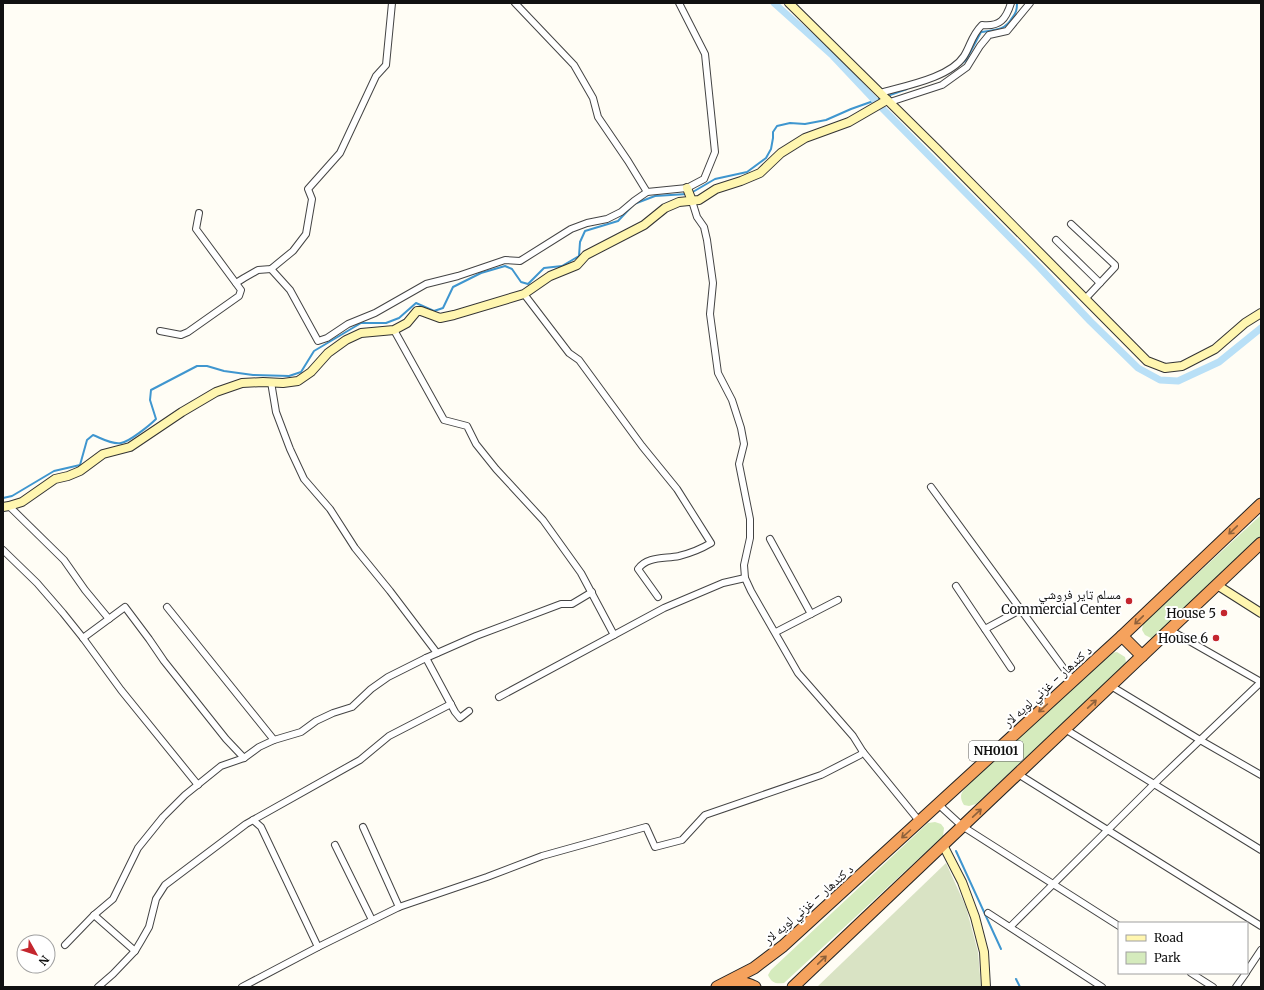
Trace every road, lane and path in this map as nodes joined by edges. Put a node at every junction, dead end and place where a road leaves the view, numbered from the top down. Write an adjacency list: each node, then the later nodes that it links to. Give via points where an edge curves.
1 (392, 3): 14 (street, via 386,65 376,76 340,153 308,189 312,199 306,234 293,251)
2 (515, 3): 9 (street, via 574,65 593,98 598,117)
3 (679, 3): 10 (street, via 705,54 715,152 704,179)
4 (789, 3): 7 (street)
5 (1011, 3): 7 (street, via 1007,15 1000,22 990,26 982,25 975,32 963,57 953,68 930,79)
6 (1030, 3): 8 (street, via 1007,31 989,35 967,67 942,85)
7 (880, 93): 8 (street)
8 (889, 101): 10 (street, via 873,107 849,122 805,138 781,153 760,173 716,189 699,200); 18 (street)
9 (647, 192): 10 (street); 14 (street, via 621,212 571,229 520,261 504,260 426,284 318,341 290,290)
10 (690, 194): 17 (street, via 665,208 644,225 586,255 577,265 550,276); 29 (street, via 707,240 713,283 710,314 718,373 732,400 744,444 738,464 750,519 750,538 744,565)
11 (198, 213): 15 (street, via 196,229)
12 (1071, 224): 16 (street, via 1115,265)
13 (1056, 240): 16 (street)
14 (271, 269): 15 (street, via 258,270)
15 (236, 284): 21 (street, via 241,290 239,296 188,332 181,335)
16 (1100, 284): 18 (street)
17 (524, 294): 20 (street, via 454,316 440,318 417,311 407,323); 33 (street, via 569,353 579,360 642,446 677,488 711,543 699,550 653,559 642,564 638,569)
18 (1086, 298): 19 (street, via 1147,360 1165,368 1182,366 1215,349)
19 (1261, 312)
20 (394, 330): 22 (street, via 361,333 346,340 298,381); 32 (street, via 444,420 467,426 476,444 496,469 543,520)
21 (160, 331)
22 (271, 382): 25 (street, via 242,383 216,392 130,447 103,454 80,471 55,478 22,502); 46 (street, via 276,412 304,479 330,509 355,548)
23 (931, 487): 36 (street)
24 (1261, 504): 44 (highway, د کندهار - غزني لويه لار / NH0101, one-way to 44)
25 (6, 507): 39 (street, via 64,560)
26 (770, 539): 38 (street)
27 (1261, 543): 30 (highway, NH0101)
28 (3, 550): 45 (street, via 37,583)
29 (745, 578): 42 (street); 43 (street, via 723,583 664,608)
30 (1217, 585): 37 (street); 41 (highway, NH0101)
31 (956, 586): 40 (street)
32 (592, 592): 43 (street); 46 (street, via 572,604 561,604)
33 (658, 597)
34 (838, 600): 38 (street)
35 (167, 607): 57 (street)
36 (1020, 610): 40 (street); 50 (street)
37 (1261, 613)
38 (810, 614): 42 (street)
39 (108, 619): 45 (street); 60 (street, via 125,607 164,662)
40 (985, 629): 49 (street)
41 (1170, 630): 47 (highway, NH0101); 51 (street)
42 (776, 632): 59 (street, via 798,673)
43 (614, 635): 53 (street)
44 (1122, 636): 47 (highway); 50 (highway, د کندهار - غزني لويه لار / NH0101)
45 (84, 638): 64 (street, via 121,690)
46 (437, 653): 48 (street)
47 (1142, 656): 52 (highway, NH0101)
48 (426, 658): 54 (street); 57 (street, via 388,677 370,689 352,707 316,721 301,732)
49 (1011, 668)
50 (1073, 681): 65 (highway, د کندهار - غزني لويه لار / NH0101, one-way to 65)
51 (1261, 682): 58 (street)
52 (1112, 686): 56 (highway, NH0101, one-way to 52); 58 (street)
53 (499, 697)
54 (452, 704): 55 (street, via 460,718); 66 (street, via 389,736 360,760)
55 (469, 711)
56 (1065, 729): 61 (highway, NH0101); 63 (street)
57 (274, 740): 60 (street)
58 (1200, 740): 62 (street); 63 (street)
59 (863, 752): 67 (street); 75 (street, via 821,775 705,815 682,840 655,846 646,827 542,856)
60 (244, 758): 64 (street, via 221,766)
61 (1018, 774): 68 (highway, NH0101, one-way to 61); 70 (street)
62 (1261, 775)
63 (1154, 784): 70 (street); 73 (street)
64 (198, 785): 77 (street, via 163,817 138,848 113,899)
65 (938, 804): 67 (highway, د کندهار - غزني لويه لار / NH0101); 68 (street)
66 (253, 820): 83 (street, via 261,828); 85 (street, via 165,885 156,899 149,927)
67 (920, 822): 89 (highway, د کندهار - غزني لويه لار / NH0101, one-way to 89, via 783,946 754,968)
68 (962, 826): 72 (highway, NH0101); 74 (street)
69 (363, 827): 75 (street)
70 (1108, 830): 74 (street); 80 (street)
71 (335, 845): 78 (street)
72 (943, 845): 93 (highway, NH0101, one-way to 72); 94 (street, via 962,882 975,917 984,952)
73 (1261, 850)
74 (1054, 884): 79 (street); 81 (street)
75 (399, 907): 78 (street)
76 (988, 913): 81 (street)
77 (94, 915): 82 (street); 85 (street)
78 (372, 920): 83 (street)
79 (1118, 925)
80 (1261, 926)
81 (1010, 927): 95 (street)
82 (65, 945)
83 (318, 947): 91 (street)
84 (1261, 950): 86 (street)
85 (135, 951): 90 (street)
86 (1248, 969)
87 (1193, 974): 96 (street)
88 (1245, 974): 97 (street)
89 (719, 986): 92 (highway, NH0101, via 735,982)
90 (98, 987)
91 (242, 987)
92 (755, 987)
93 (793, 987)
94 (986, 987)
95 (1102, 987)
96 (1213, 987)
97 (1236, 987)

